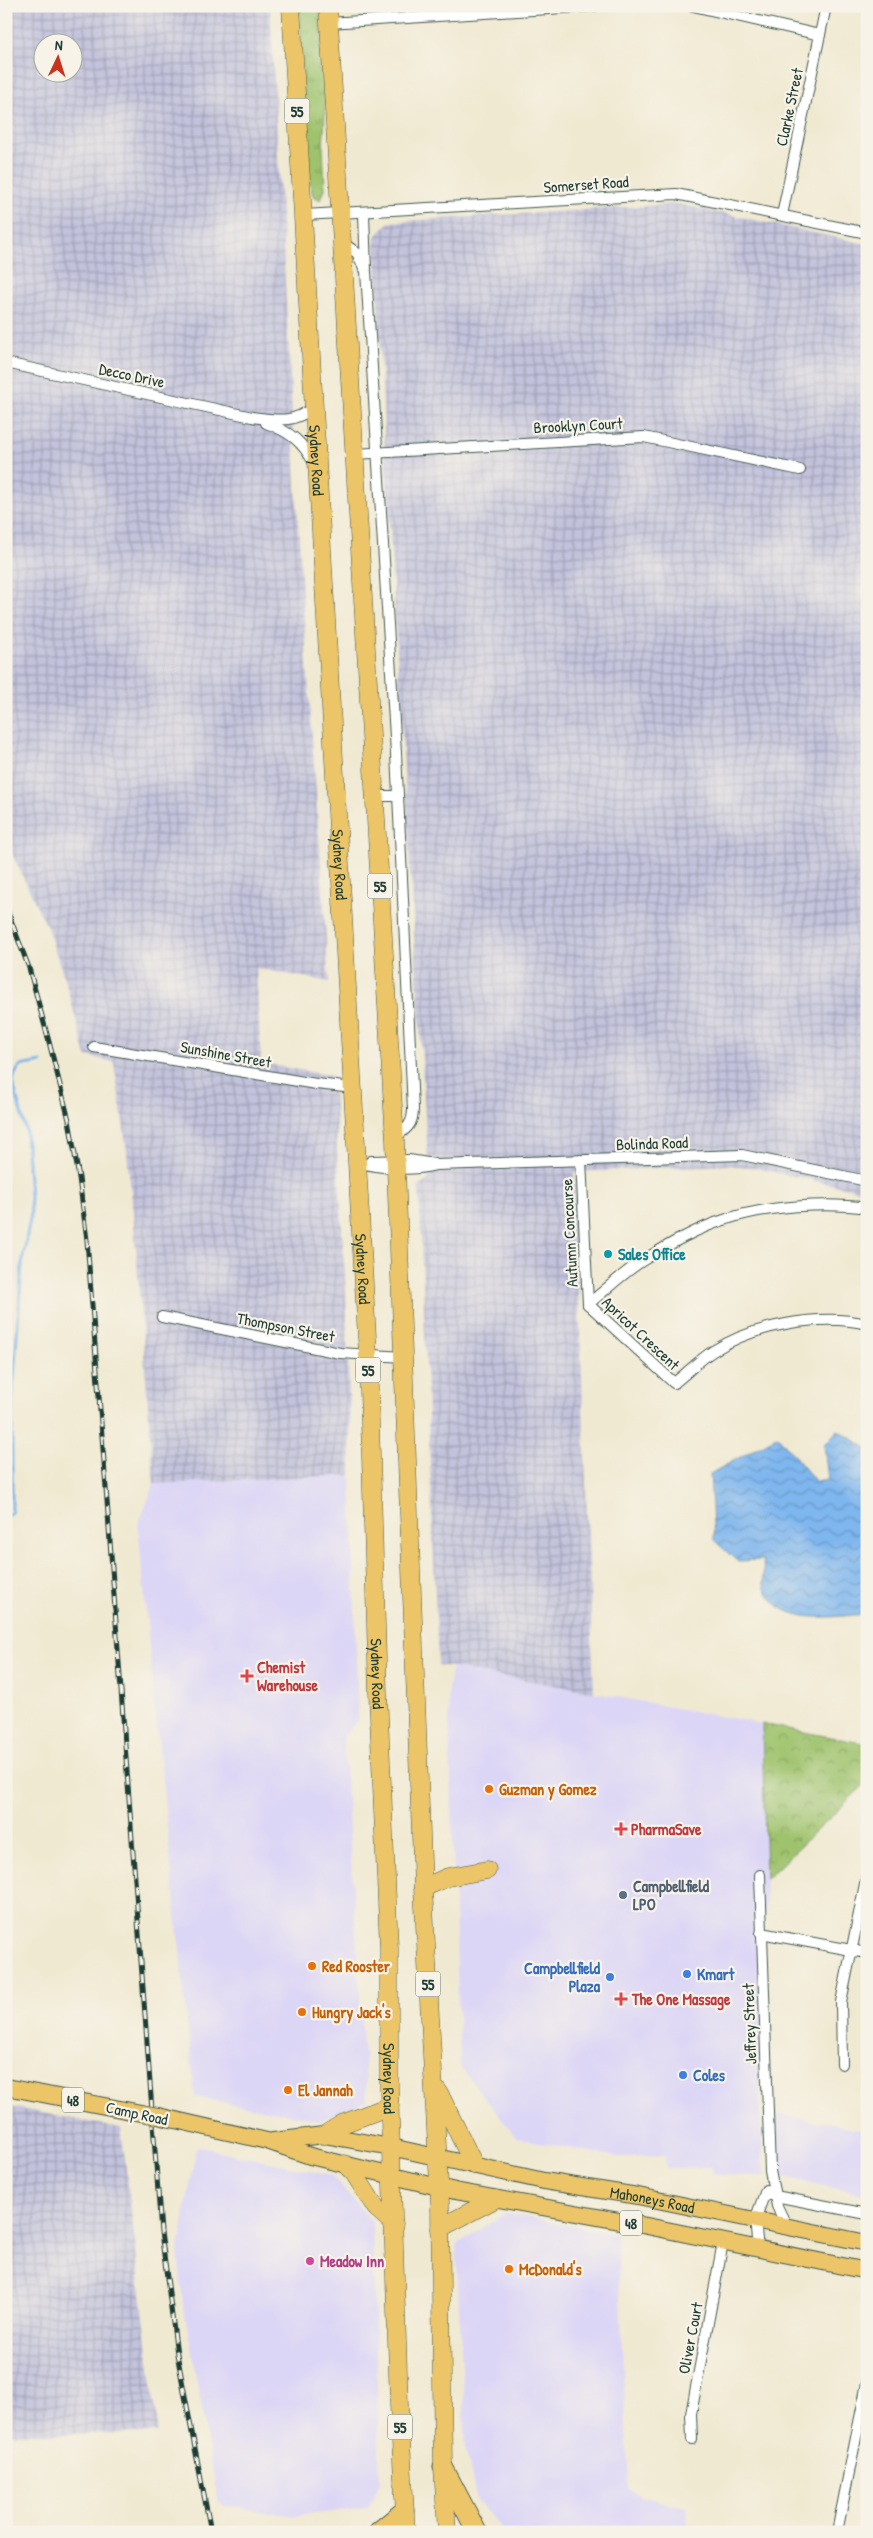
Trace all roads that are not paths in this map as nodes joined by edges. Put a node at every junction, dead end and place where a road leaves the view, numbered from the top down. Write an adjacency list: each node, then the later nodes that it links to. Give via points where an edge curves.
1 (291, 6): 8 (highway, Sydney Road / 55)
2 (595, 6): 5 (street)
3 (693, 6): 6 (street)
4 (826, 6): 6 (street, Clarke Street)
5 (329, 15): 9 (highway, 55)
6 (820, 35): 10 (street, Clarke Street)
7 (364, 214): 9 (street, Somerset Road); 10 (street, Somerset Road, via 676,194); 13 (street)
8 (304, 215): 9 (street, Somerset Road); 15 (highway, Sydney Road / 55)
9 (340, 215): 12 (highway, 55)
10 (782, 215): 11 (street, Somerset Road)
11 (867, 233)
12 (343, 243): 13 (street, via 357,254); 18 (highway, 55)
13 (366, 271): 17 (street)
14 (6, 363): 16 (street, Decco Drive)
15 (314, 408): 16 (street, Decco Drive, via 288,421); 20 (highway, Sydney Road / 55)
16 (252, 417): 20 (street, Decco Drive, via 291,433 305,446)
17 (376, 452): 18 (street, Brooklyn Court); 19 (street, Brooklyn Court, via 644,437); 22 (street)
18 (354, 454): 21 (highway, 55)
19 (800, 470)
20 (318, 471): 24 (highway, Sydney Road / 55)
21 (375, 796): 22 (street); 25 (highway, 55)
22 (398, 796): 25 (street, via 413,1109 411,1124)
23 (94, 1047): 24 (street, Sunshine Street, via 324,1086)
24 (354, 1088): 27 (highway, Sydney Road / 55)
25 (395, 1137): 28 (highway, 55)
26 (580, 1160): 28 (street, Bolinda Road); 29 (street, Bolinda Road, via 742,1155); 31 (street, Autumn Concourse)
27 (358, 1163): 28 (street, Bolinda Road); 34 (highway, Sydney Road / 55)
28 (396, 1165): 35 (highway, 55)
29 (867, 1181)
30 (867, 1208): 31 (street, via 792,1207 728,1218 686,1236 641,1262)
31 (588, 1304): 33 (street, Apricot Crescent, via 674,1384 711,1353 756,1331 811,1321)
32 (162, 1317): 34 (street, Thompson Street, via 340,1353)
33 (867, 1324)
34 (368, 1355): 35 (street, Thompson Street); 46 (highway, Sydney Road / 55, via 389,1948)
35 (404, 1357): 39 (highway, 55)
36 (487, 1870): 39 (highway, via 448,1877)
37 (867, 1874): 41 (street)
38 (760, 1875): 40 (street, Jeffrey Street)
39 (423, 1888): 44 (highway, 55)
40 (761, 1933): 41 (street); 56 (street, Jeffrey Street)
41 (851, 1950): 42 (street); 43 (street, via 841,2002)
42 (867, 1952)
43 (842, 2064)
44 (433, 2079): 50 (highway, 55); 52 (highway)
45 (6, 2087): 48 (main road, Camp Road / 48, bridge)
46 (390, 2106): 47 (highway, via 342,2124); 49 (highway, Sydney Road / 55)
47 (324, 2135): 48 (main road, Camp Road / 48); 49 (main road, Camp Road / 48)
48 (267, 2141): 51 (main road, Camp Road / 48)
49 (391, 2147): 50 (main road, Camp Road / 48); 53 (highway, Sydney Road / 55)
50 (438, 2157): 52 (main road, Mahoneys Road / 48); 55 (highway, 55)
51 (345, 2164): 53 (main road, Camp Road / 48); 61 (highway, via 376,2208)
52 (474, 2165): 54 (main road, Mahoneys Road / 48)
53 (392, 2176): 55 (main road, Camp Road / 48); 61 (highway, Sydney Road / 55)
54 (544, 2181): 58 (main road); 60 (main road, Mahoneys Road / 48)
55 (439, 2187): 57 (main road, Mahoneys Road / 48); 63 (highway, 55)
56 (769, 2195): 59 (street); 60 (street, Jeffrey Street); 62 (street)
57 (495, 2198): 58 (main road, Mahoneys Road / 48); 63 (highway)
58 (538, 2206): 64 (main road, Mahoneys Road / 48)
59 (867, 2214)
60 (755, 2220): 62 (main road, Mahoneys Road / 48); 66 (street, Jeffrey Street)
61 (394, 2224): 71 (highway, Sydney Road / 55)
62 (787, 2227): 65 (main road, Mahoneys Road / 48)
63 (440, 2228): 70 (highway, 55)
64 (723, 2242): 66 (main road, Mahoneys Road / 48); 69 (street, Oliver Court, via 691,2414)
65 (867, 2243)
66 (758, 2249): 67 (main road, Mahoneys Road / 48)
67 (867, 2271)
68 (867, 2384): 76 (street)
69 (692, 2439)
70 (444, 2467): 74 (highway, 55); 75 (highway)
71 (404, 2511): 72 (highway); 73 (highway, Sydney Road / 55)
72 (378, 2532)
73 (406, 2532)
74 (447, 2532)
75 (477, 2532)
76 (837, 2532)

